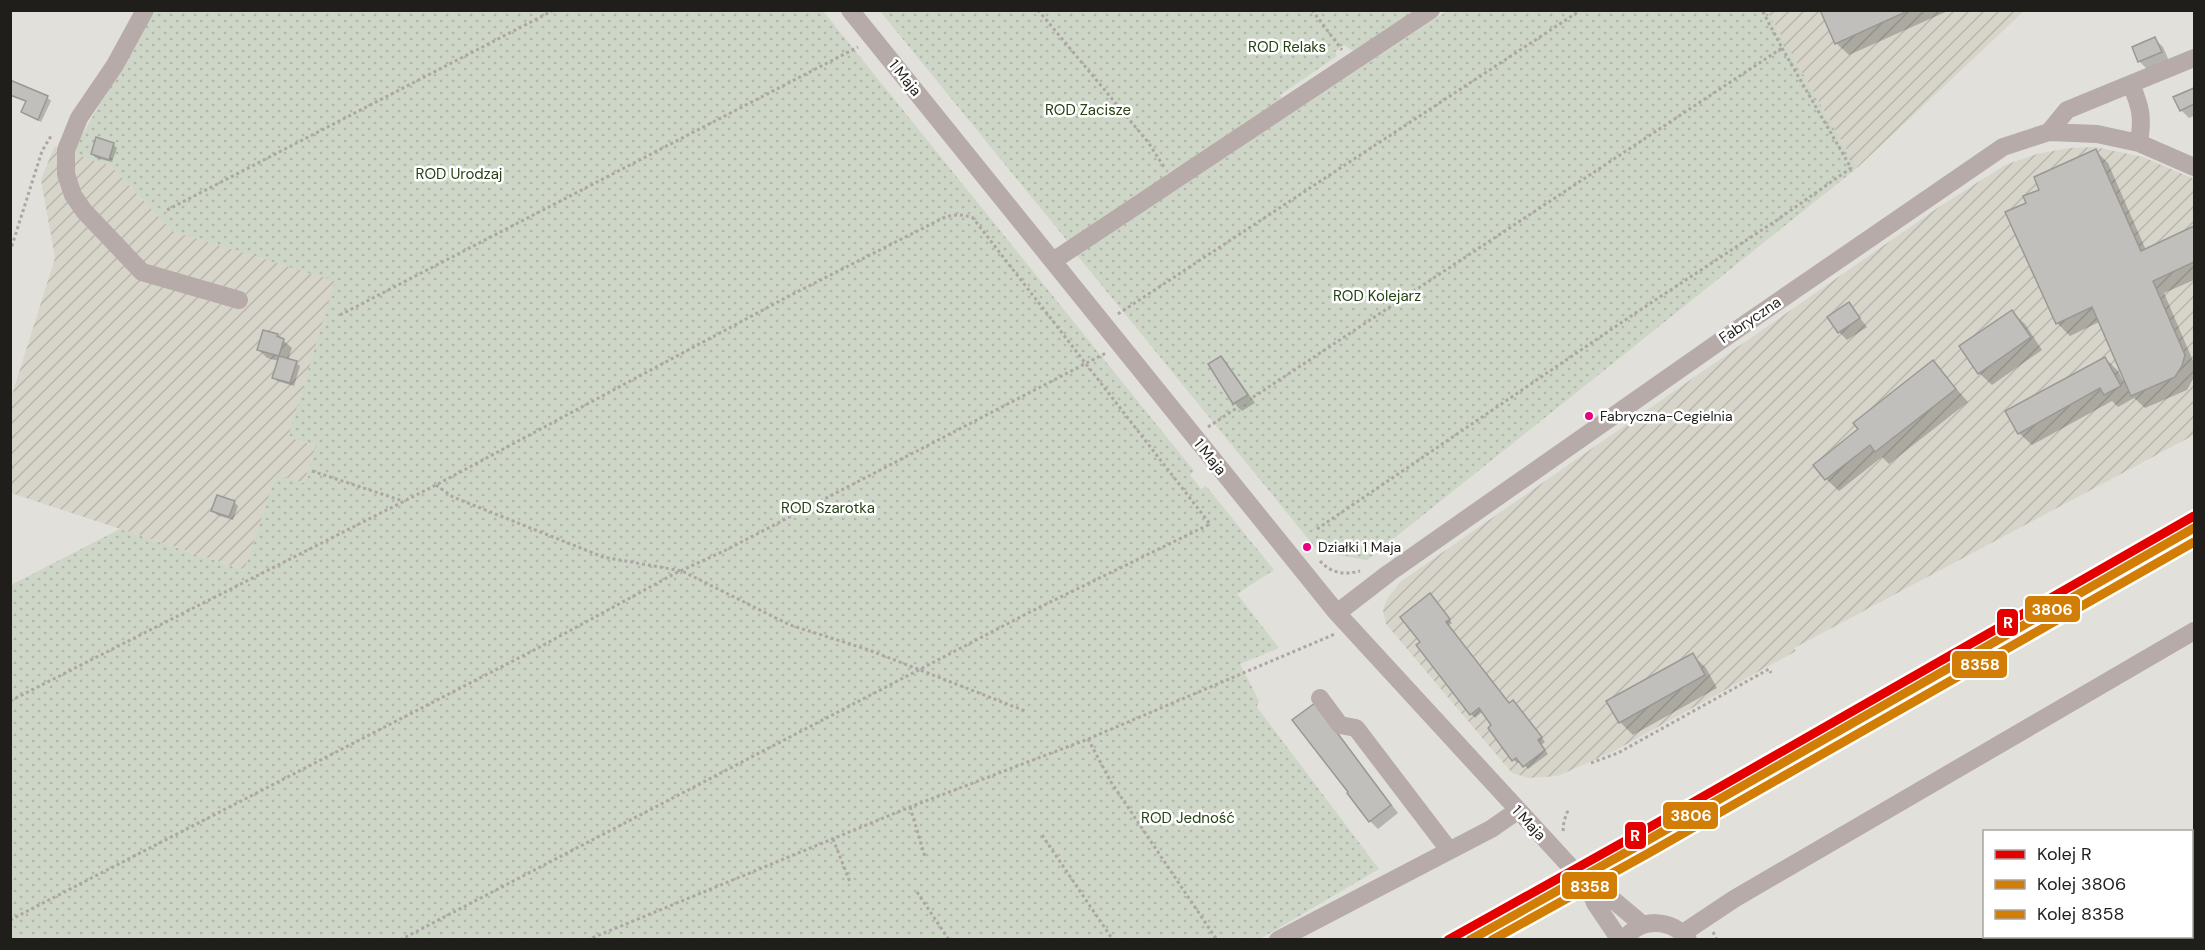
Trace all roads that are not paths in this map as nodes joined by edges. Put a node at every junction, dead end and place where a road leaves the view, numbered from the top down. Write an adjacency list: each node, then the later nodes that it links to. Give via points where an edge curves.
1 (145, 10): 10 (street, via 115,65 79,118 66,150 66,174 84,211 142,272)
2 (850, 10): 9 (street, 1 Maja)
3 (1431, 10): 9 (street)
4 (2194, 58): 5 (street)
5 (2131, 84): 6 (street, via 2067,110); 7 (street, via 2140,107)
6 (2049, 132): 7 (street, Fabryczna, via 2097,134); 11 (street, Fabryczna, via 2003,147 1716,344)
7 (2139, 143): 8 (street, Fabryczna)
8 (2194, 167)
9 (1053, 261): 11 (street, 1 Maja)
10 (239, 300)
11 (1337, 613): 14 (street, 1 Maja)
12 (2194, 631): 18 (street, via 1734,899)
13 (1320, 698): 15 (street, via 1340,725 1356,729)
14 (1517, 811): 15 (street); 16 (street, 1 Maja)
15 (1449, 850): 19 (street)
16 (1589, 887): 17 (street, 1 Maja, via 1606,894); 20 (street, 1 Maja, via 1595,903)
17 (1642, 925): 18 (street, via 1670,925); 20 (street)
18 (1685, 936)
19 (1278, 939)
20 (1622, 939)

